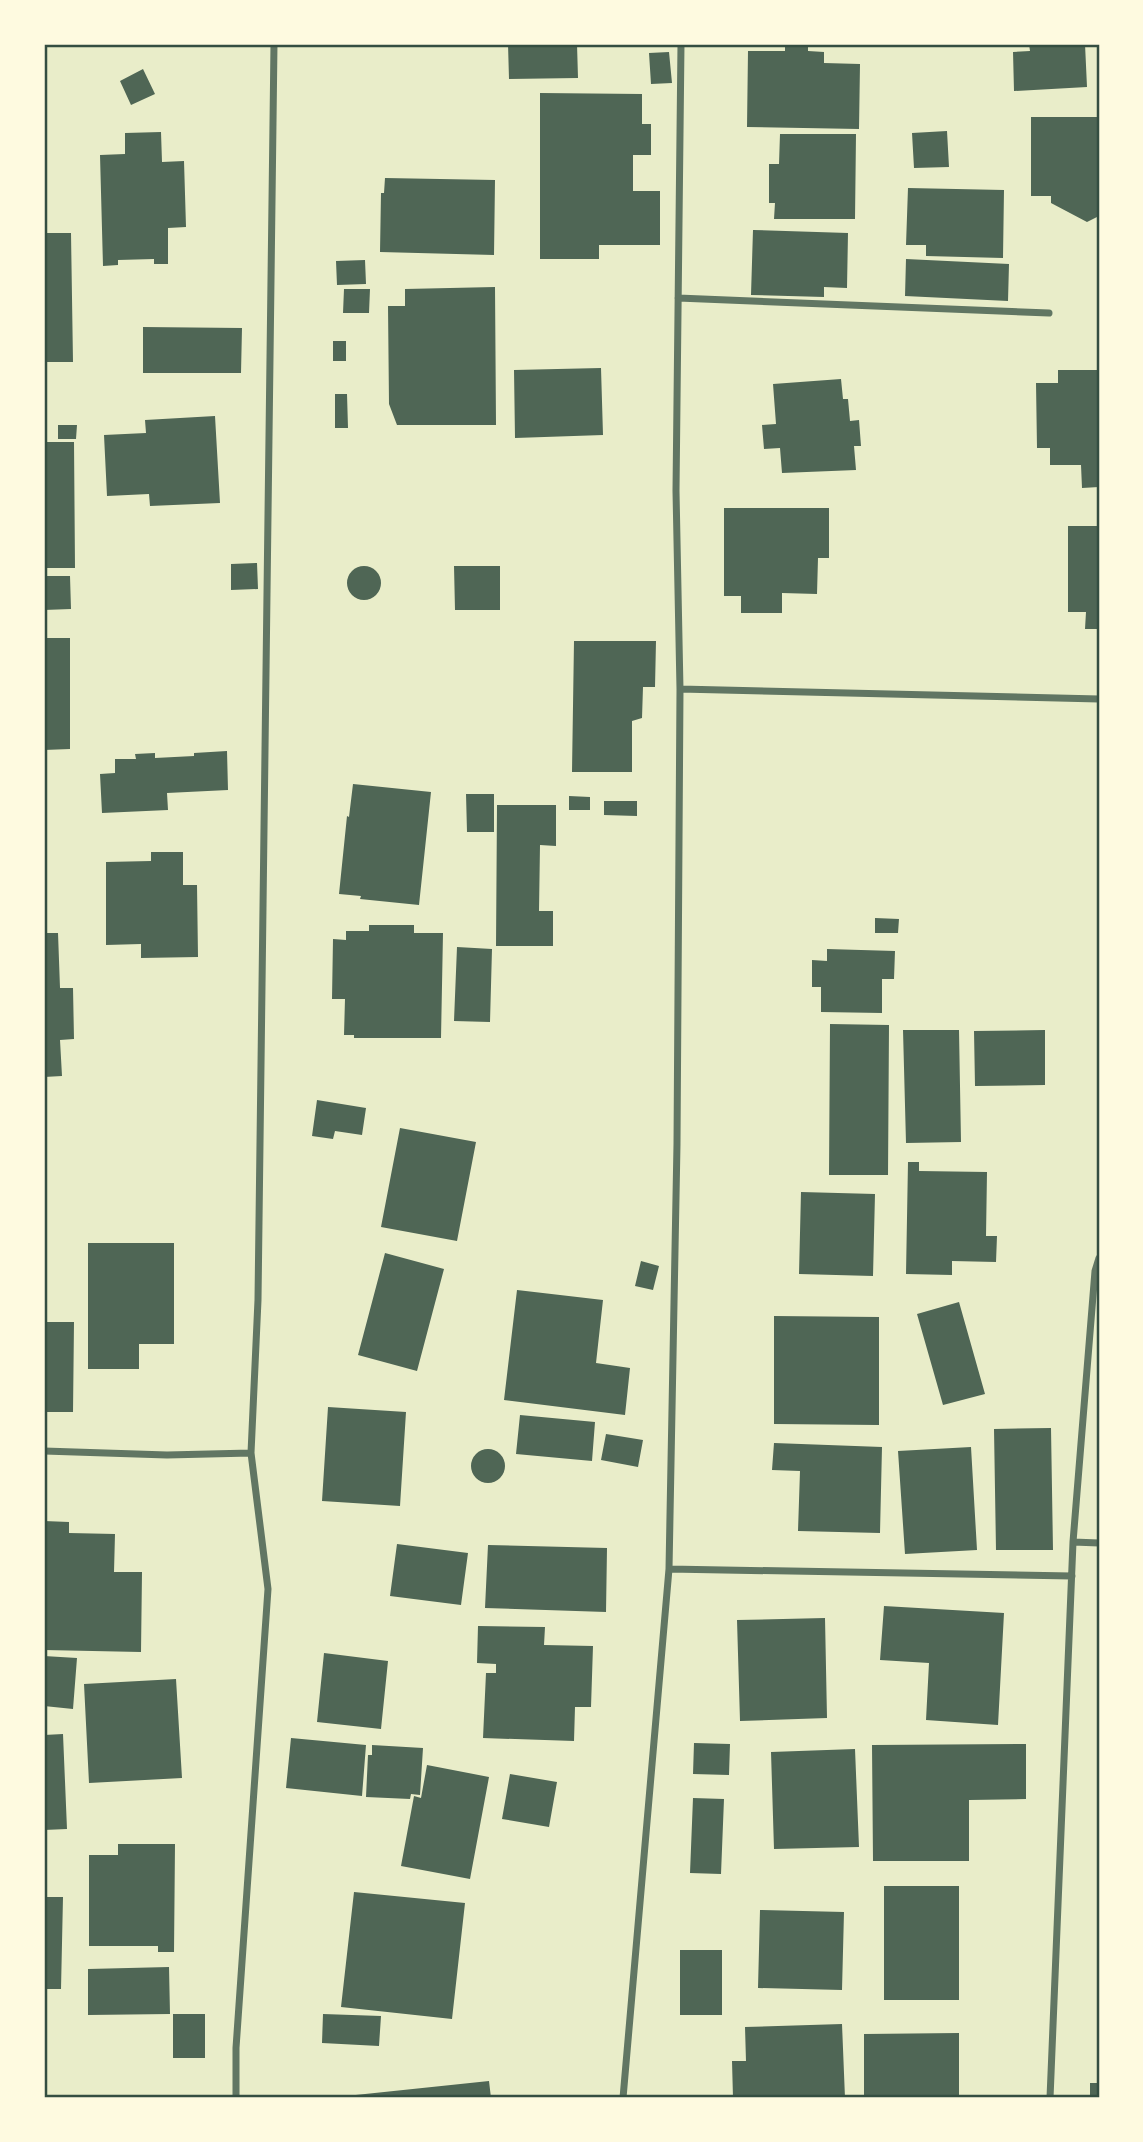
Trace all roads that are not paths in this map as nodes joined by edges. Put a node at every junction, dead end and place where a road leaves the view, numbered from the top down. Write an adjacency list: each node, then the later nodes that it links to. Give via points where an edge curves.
1 (274, 44): 9 (street, via 258,1300)
2 (681, 44): 3 (street)
3 (678, 298): 4 (street); 5 (street)
4 (1049, 313)
5 (680, 689): 6 (street); 12 (street)
6 (1099, 699)
7 (1099, 1258): 10 (street)
8 (44, 1451): 9 (street)
9 (251, 1453): 14 (street, via 268,1589)
10 (1073, 1542): 11 (street); 13 (street)
11 (1099, 1543)
12 (669, 1569): 13 (street); 15 (street)
13 (1072, 1576): 16 (street)
14 (236, 2098)
15 (623, 2098)
16 (1050, 2098)

